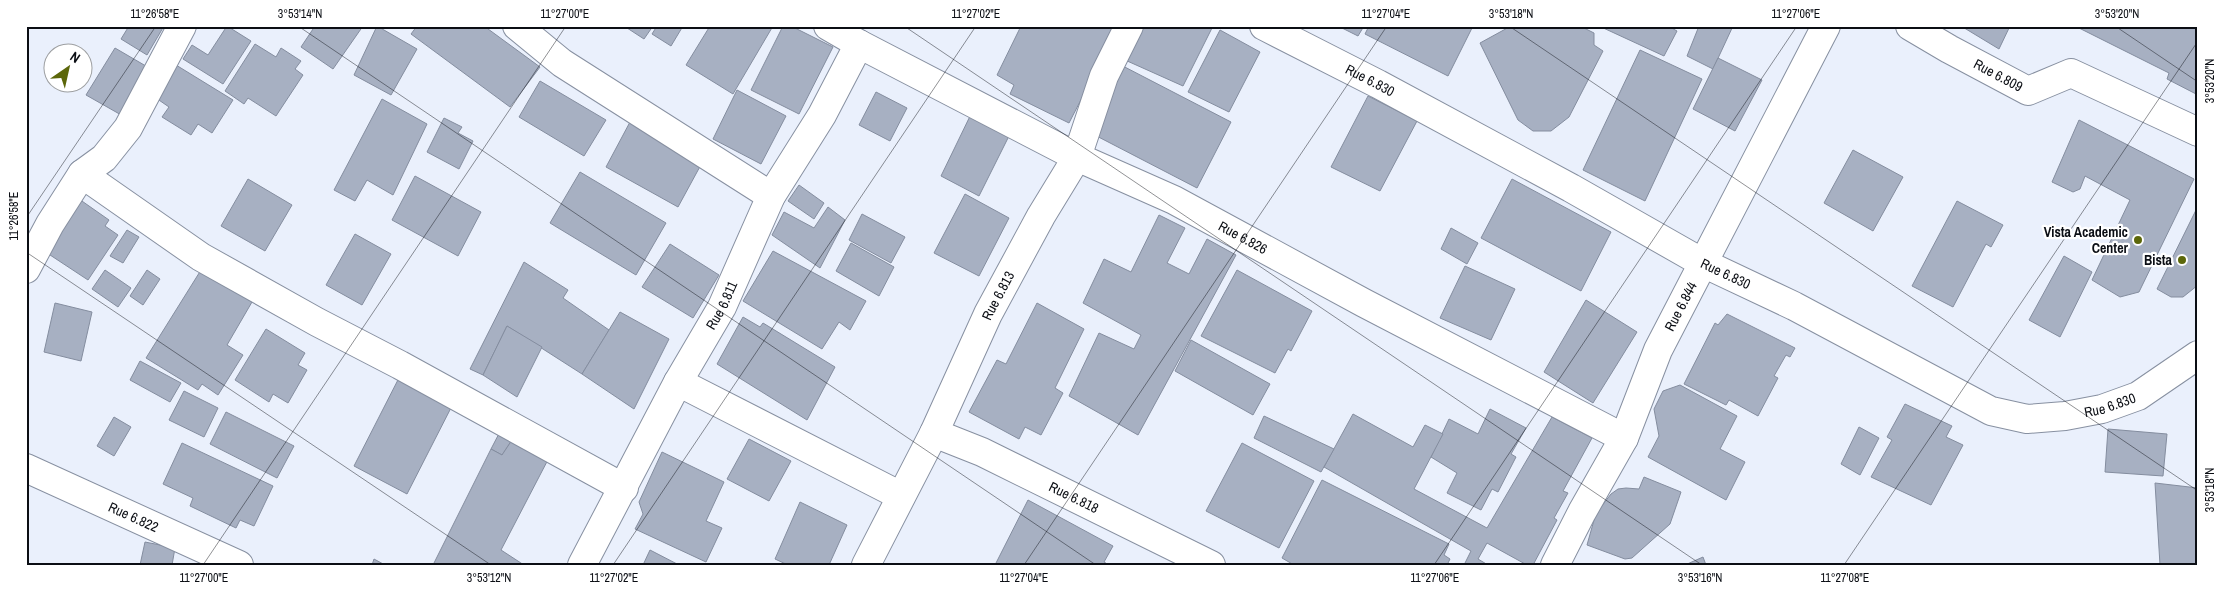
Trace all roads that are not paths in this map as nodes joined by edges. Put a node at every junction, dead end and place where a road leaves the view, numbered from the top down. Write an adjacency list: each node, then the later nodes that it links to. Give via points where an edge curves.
1 (182, 26): 11 (street, via 128,128 104,158)
2 (517, 26): 12 (street, via 562,63)
3 (828, 26): 8 (street, Rue 6.826)
4 (1129, 26): 10 (street, Rue 6.813, via 1104,76)
5 (1264, 26): 13 (street, Rue 6.830, via 1571,188)
6 (1826, 26): 13 (street, Rue 6.844)
7 (1910, 26): 9 (street, Rue 6.809, via 2028,91 2071,73)
8 (859, 44): 10 (street, Rue 6.826); 12 (street, Rue 6.811, via 822,115)
9 (2198, 132)
10 (1077, 158): 17 (street, Rue 6.813, via 992,306); 18 (street, Rue 6.826, via 1174,200)
11 (82, 174): 14 (street); 20 (street, via 200,257)
12 (771, 196): 16 (street, Rue 6.811, via 722,307)
13 (1702, 263): 15 (street, Rue 6.830, via 1794,306 1991,411 2027,419 2102,409 2138,396); 18 (street, Rue 6.844, via 1658,350)
14 (26, 269)
15 (2198, 355)
16 (678, 382): 20 (street, Rue 6.811); 21 (street)
17 (934, 433): 21 (street, Rue 6.813); 25 (street, Rue 6.818, via 982,452)
18 (1624, 438): 26 (street, Rue 6.844)
19 (26, 468): 22 (street, Rue 6.822)
20 (624, 488): 23 (street, Rue 6.811)
21 (901, 496): 24 (street, Rue 6.813)
22 (239, 565)
23 (582, 565)
24 (866, 565)
25 (1212, 565)
26 (1555, 565)

